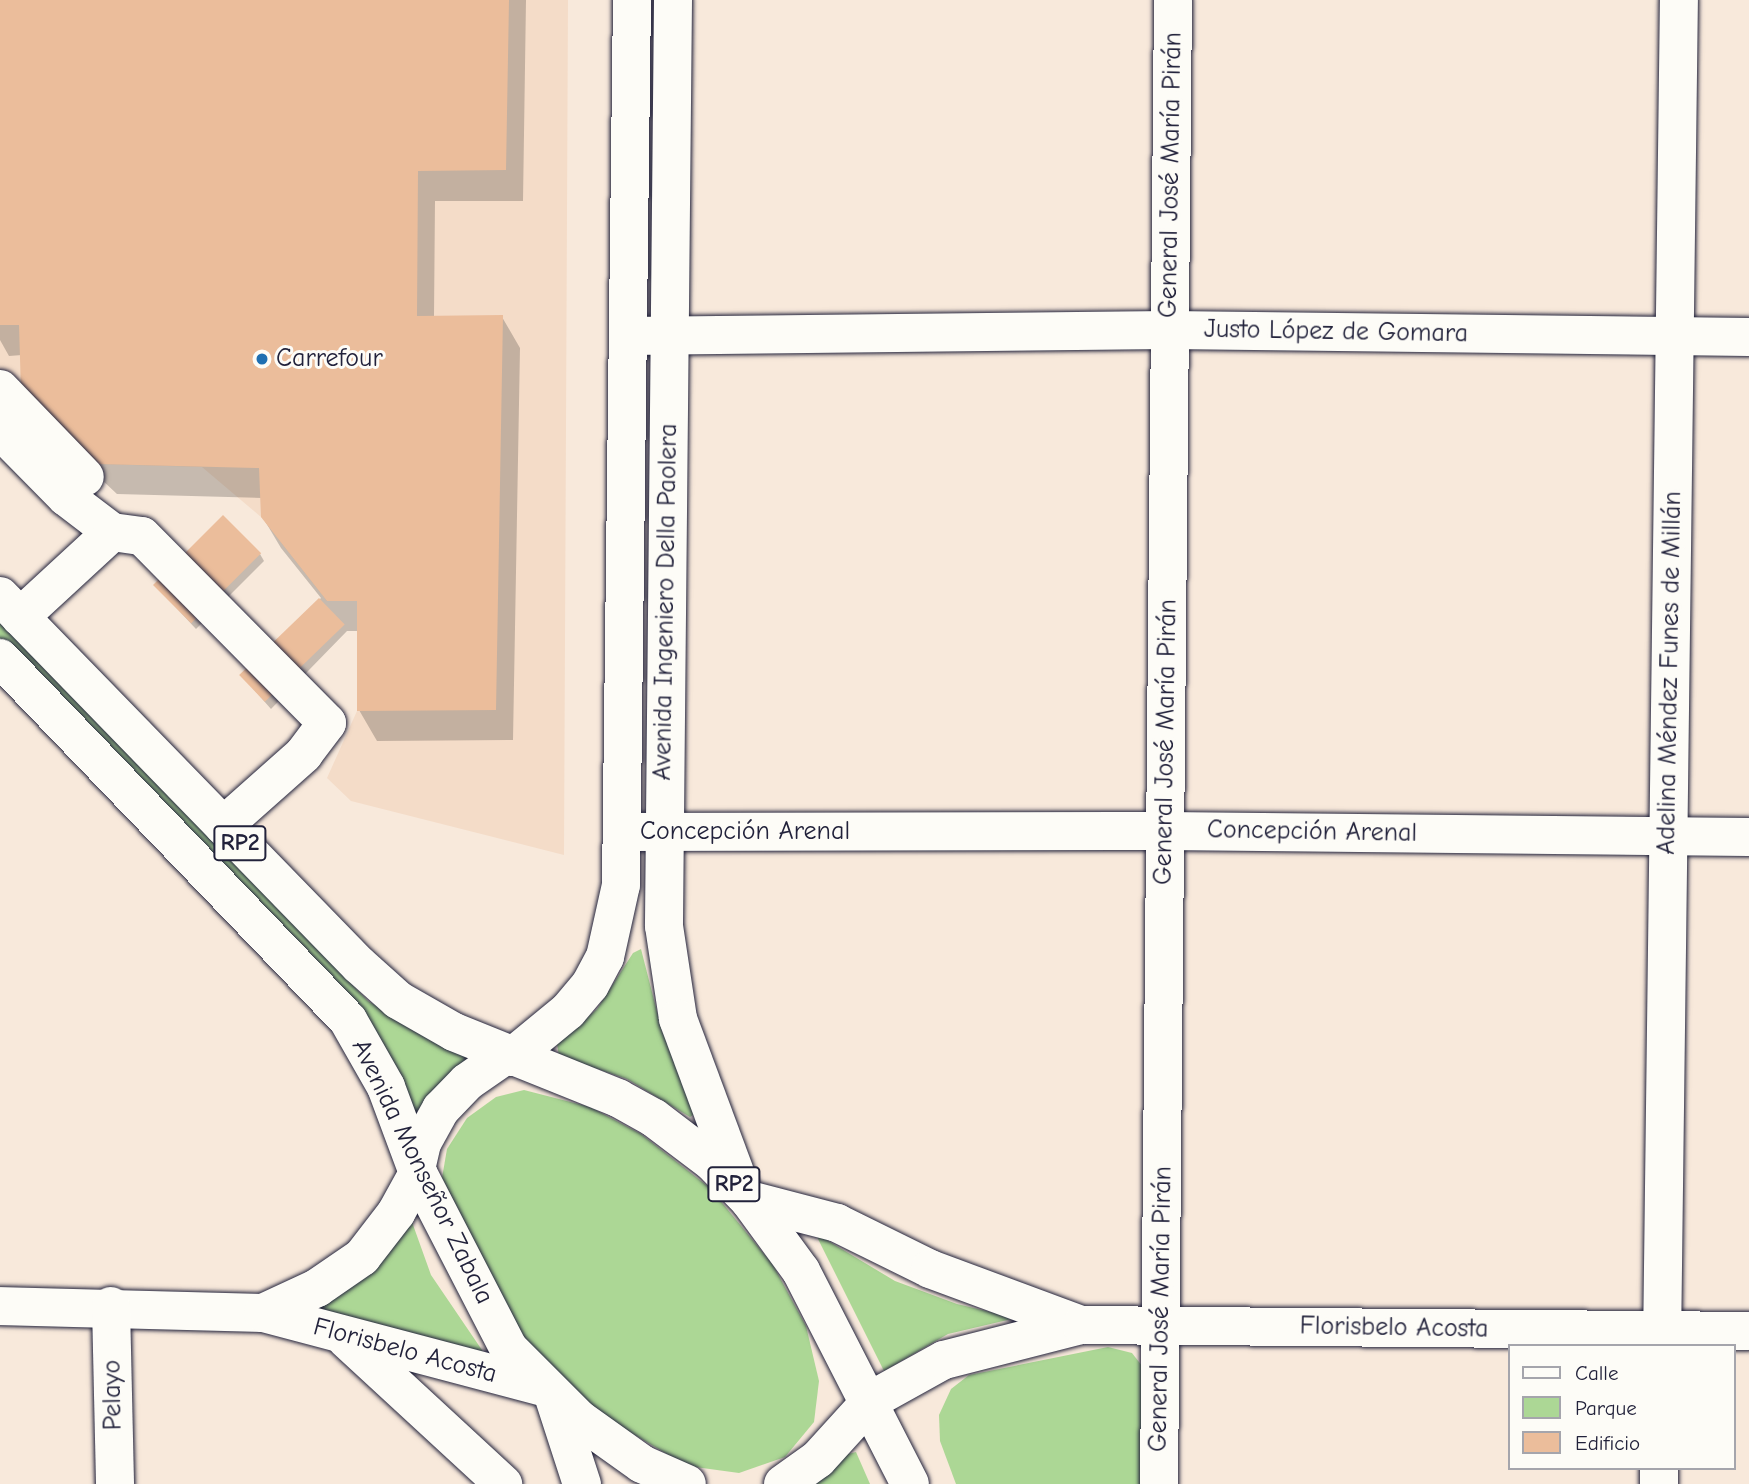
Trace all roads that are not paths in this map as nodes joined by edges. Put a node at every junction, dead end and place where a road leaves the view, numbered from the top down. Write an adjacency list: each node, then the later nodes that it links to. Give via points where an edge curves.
1 (632, 0): 6 (main road, Avenida Ingeniero Della Paolera)
2 (673, 0): 8 (main road, Avenida Ingeniero Della Paolera)
3 (1173, 0): 5 (main road, General José María Pirán)
4 (1679, 0): 7 (main road, Adelina Méndez Funes de Millán)
5 (1170, 330): 7 (main road, Justo López de Gomara); 8 (main road, Justo López de Gomara); 17 (main road, General José María Pirán)
6 (629, 336): 8 (main road, Justo López de Gomara); 18 (main road, Avenida Ingeniero Della Paolera)
7 (1675, 336): 9 (main road, Justo López de Gomara); 20 (main road, Adelina Méndez Funes de Millán)
8 (669, 337): 19 (main road, Avenida Ingeniero Della Paolera)
9 (1749, 337)
10 (0, 389): 12 (main road)
11 (0, 430): 13 (main road, via 66,497)
12 (85, 477)
13 (112, 532): 14 (main road); 16 (main road, via 142,536 327,723 304,754)
14 (10, 606): 16 (main road, RP2)
15 (0, 658): 23 (main road, Avenida Monseñor Zabala / RP2, via 327,993 386,1087)
16 (223, 826): 22 (main road, RP2, via 378,984 419,1014)
17 (1165, 831): 19 (main road, Concepción Arenal); 20 (main road, Concepción Arenal); 29 (main road, General José María Pirán)
18 (624, 832): 19 (main road, Concepción Arenal); 22 (main road, Avenida Ingeniero Della Paolera, via 621,885 605,957 568,1011)
19 (664, 832): 24 (main road, Avenida Ingeniero Della Paolera, via 664,926 673,995)
20 (1668, 836): 21 (main road, Concepción Arenal); 32 (main road, Adelina Méndez Funes de Millán)
21 (1749, 837)
22 (509, 1056): 23 (main road, Florisbelo Acosta, via 467,1082 441,1109 422,1143); 24 (main road, RP2, via 584,1083 654,1118 712,1162)
23 (417, 1169): 27 (main road, Florisbelo Acosta, via 396,1213 362,1257 317,1288); 33 (main road, Avenida Monseñor Zabala / RP2, via 509,1349)
24 (745, 1195): 28 (main road, Florisbelo Acosta, via 837,1223 930,1269); 34 (main road, RP2, via 801,1271)
25 (0, 1306): 26 (main road, Florisbelo Acosta)
26 (111, 1306): 27 (main road, Florisbelo Acosta); 35 (main road, Pelayo)
27 (263, 1313): 31 (main road, Florisbelo Acosta)
28 (1081, 1325): 29 (main road, Florisbelo Acosta); 34 (main road, Florisbelo Acosta, via 944,1360)
29 (1160, 1326): 32 (main road, Florisbelo Acosta); 41 (main road, General José María Pirán)
30 (1749, 1331): 32 (main road, Florisbelo Acosta)
31 (342, 1335): 33 (main road, Florisbelo Acosta); 36 (main road)
32 (1662, 1338)
33 (549, 1392): 37 (main road); 38 (main road, RP2, via 642,1464)
34 (867, 1404): 39 (main road, Florisbelo Acosta, via 818,1459); 40 (main road, RP2)
35 (114, 1484)
36 (503, 1484)
37 (582, 1484)
38 (687, 1484)
39 (783, 1484)
40 (910, 1484)
41 (1159, 1484)

